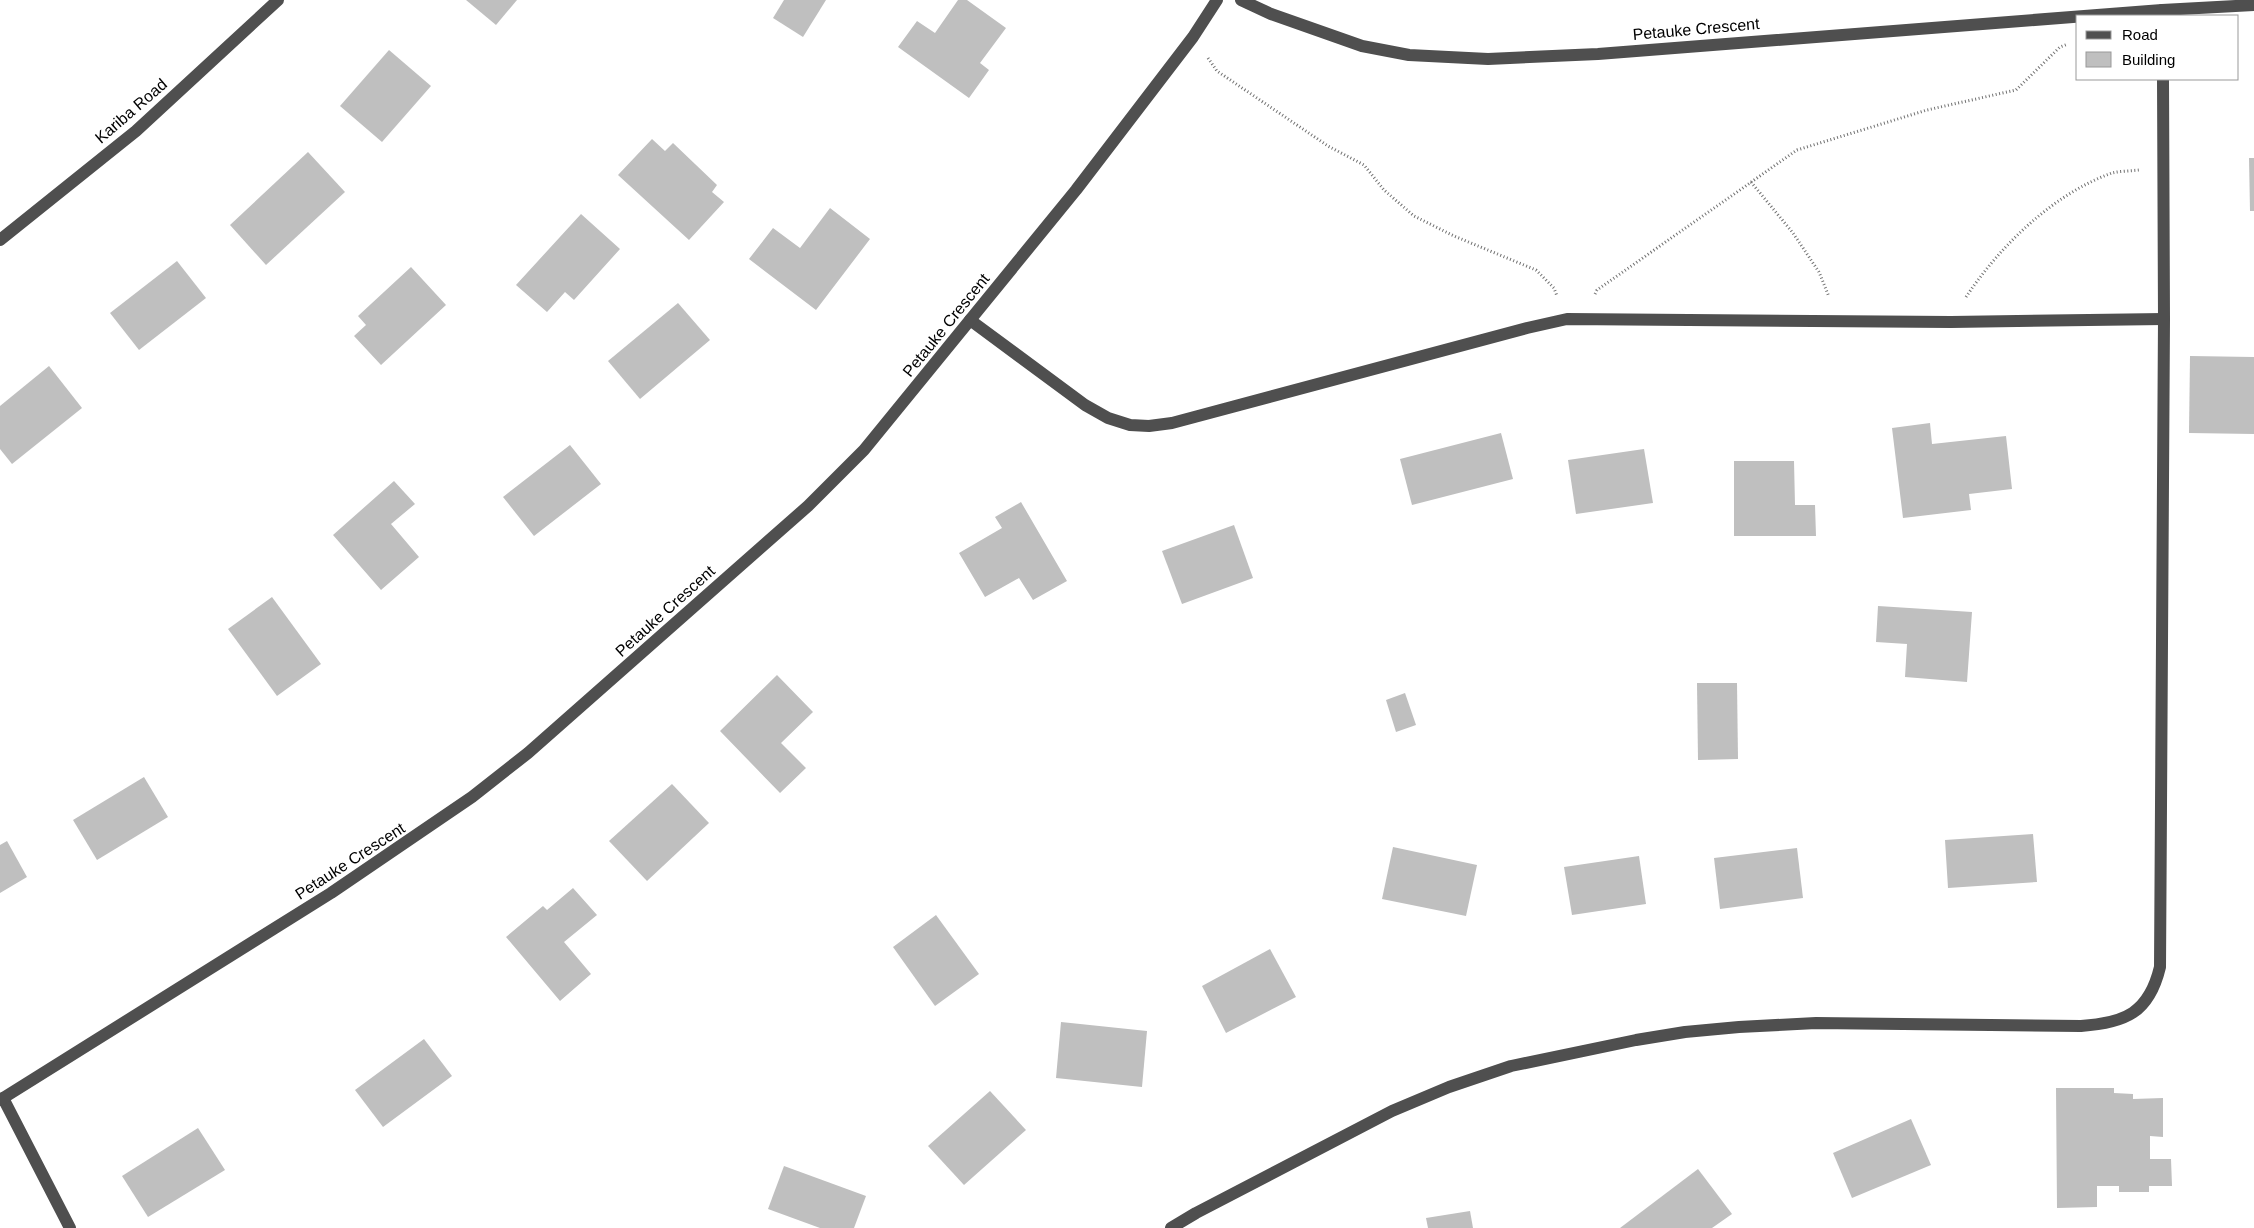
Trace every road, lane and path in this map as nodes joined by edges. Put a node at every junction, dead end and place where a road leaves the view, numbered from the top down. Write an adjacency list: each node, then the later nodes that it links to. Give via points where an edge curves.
1 (278, 0): 13 (street, Kariba Road, via 136,131)
2 (1217, 0): 8 (street, Petauke Crescent)
3 (1241, 0): 7 (street, Petauke Crescent, via 1362,46 1409,55 1488,59)
4 (2254, 5): 5 (street, Petauke Crescent)
5 (2162, 13): 6 (street, Petauke Crescent)
6 (2134, 15)
7 (2076, 19)
8 (1193, 37): 14 (path, via 1217,71 1328,146 1364,165 1384,190 1414,216 1536,270 1554,288); 17 (street, Petauke Crescent, via 1076,190)
9 (2069, 44): 12 (path, via 2060,47 2016,90 1927,110 1797,150)
10 (2163, 80): 11 (street)
11 (2164, 167): 16 (street); 19 (path, via 2114,173 2086,185 2032,221 2012,239 1969,293)
12 (1751, 182): 15 (path, via 1597,290); 18 (path, via 1793,233 1819,272)
13 (0, 240)
14 (1567, 319): 15 (street); 17 (street, via 1172,423 1149,426 1130,425 1108,418 1085,405)
15 (1586, 319): 18 (street)
16 (2164, 319): 19 (street); 22 (street, via 2160,967 2155,988 2143,1004 2126,1018 2081,1026 1816,1023 1685,1032 1511,1066 1448,1087 1392,1111)
17 (970, 320): 20 (street, Petauke Crescent, via 841,475 528,753 465,803 355,877)
18 (1838, 321): 19 (street)
19 (1951, 322)
20 (2, 1099): 21 (street)
21 (70, 1228)
22 (1171, 1228)

